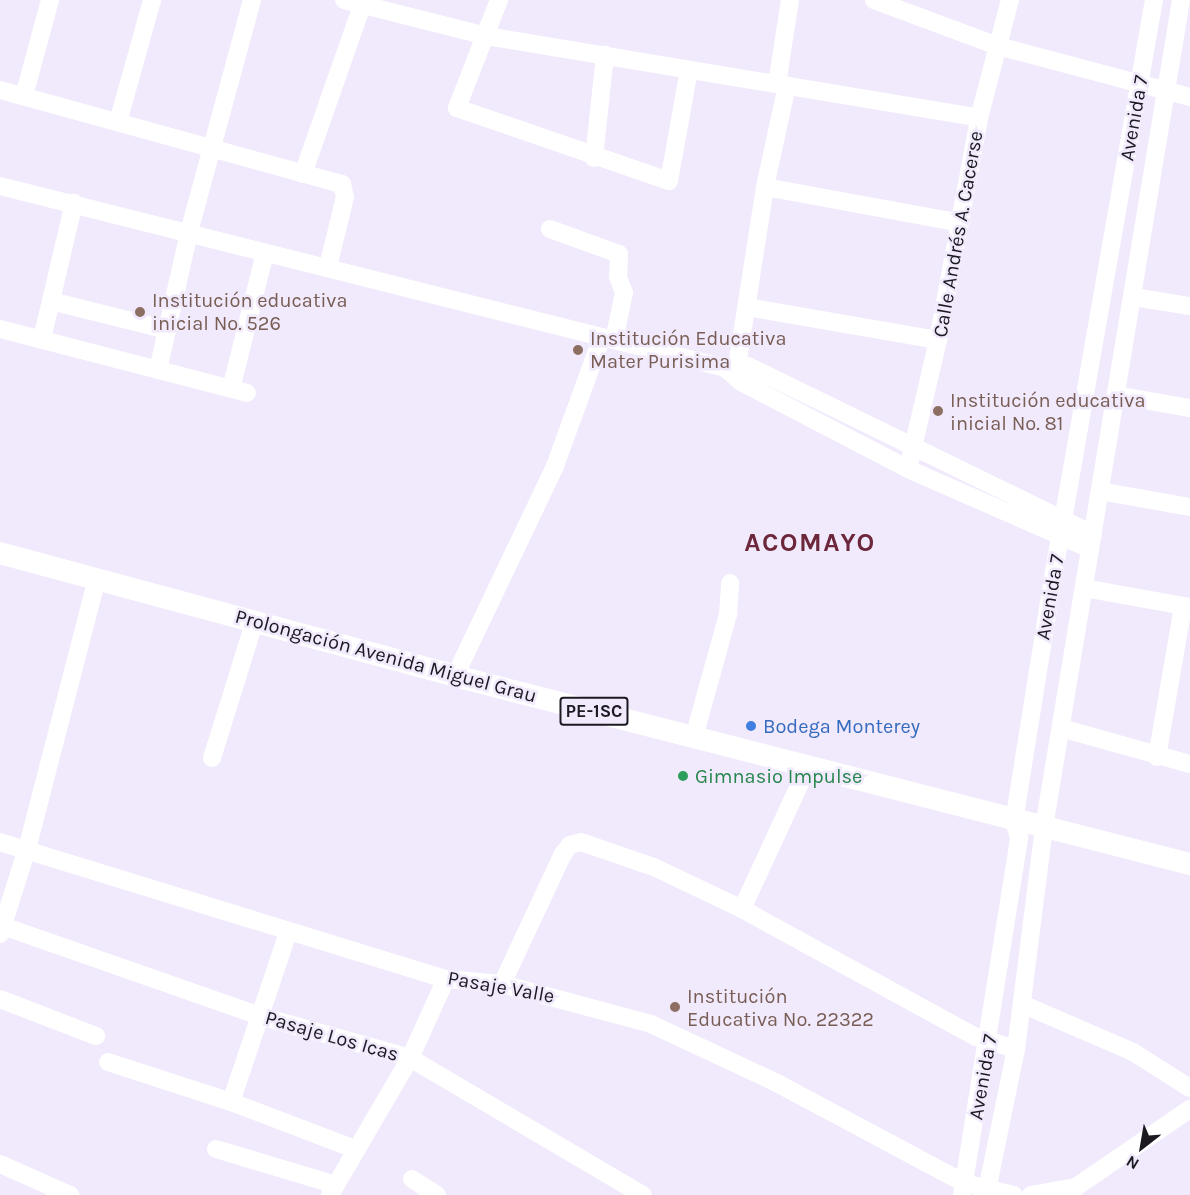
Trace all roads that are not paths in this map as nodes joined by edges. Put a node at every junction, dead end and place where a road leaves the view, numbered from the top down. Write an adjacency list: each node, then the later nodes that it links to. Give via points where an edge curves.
1 (50, 0): 20 (street)
2 (152, 0): 23 (street)
3 (252, 0): 24 (street)
4 (344, 0): 10 (street)
5 (499, 0): 12 (street)
6 (790, 0): 17 (street)
7 (874, 0): 13 (street)
8 (1010, 0): 13 (street, Calle Andrés A. Cacerse)
9 (1154, 0): 16 (street, Avenida 7)
10 (363, 2): 12 (street); 26 (street)
11 (1184, 3): 19 (street, Avenida 7)
12 (486, 36): 14 (street); 25 (street, via 457,108)
13 (998, 46): 16 (street); 22 (street, Calle Andrés A. Cacerse)
14 (605, 55): 15 (street); 25 (street)
15 (689, 70): 17 (street); 25 (street, via 669,181)
16 (1140, 81): 19 (street); 52 (street, Avenida 7)
17 (782, 84): 22 (street); 28 (street)
18 (0, 90): 20 (street)
19 (1167, 93): 21 (street); 35 (street, Avenida 7)
20 (24, 96): 23 (street)
21 (1190, 97)
22 (979, 118): 30 (street, Calle Andrés A. Cacerse)
23 (118, 122): 24 (street)
24 (212, 149): 26 (street); 32 (street)
25 (594, 158)
26 (303, 174): 34 (street, via 345,188)
27 (0, 186): 29 (street)
28 (765, 187): 30 (street); 38 (street)
29 (74, 203): 32 (street); 36 (street)
30 (961, 223): 43 (street, Calle Andrés A. Cacerse)
31 (550, 229): 41 (street, via 619,254 618,277 624,293)
32 (189, 232): 33 (street); 40 (street)
33 (265, 253): 34 (street); 45 (street, via 239,391)
34 (328, 267): 41 (street)
35 (1133, 297): 37 (street); 46 (street, Avenida 7)
36 (51, 301): 40 (street); 42 (street)
37 (1190, 306)
38 (747, 307): 43 (street); 44 (street)
39 (0, 329): 42 (street)
40 (167, 330): 45 (street)
41 (608, 338): 44 (street); 60 (street, via 555,466)
42 (42, 339): 45 (street)
43 (938, 340): 48 (street, Calle Andrés A. Cacerse)
44 (731, 367): 48 (street, via 748,366); 49 (street, via 741,382)
45 (158, 370)
46 (1116, 395): 47 (street); 50 (street, Avenida 7)
47 (1190, 408)
48 (913, 449): 49 (street, Calle Andrés A. Cacerse); 52 (street)
49 (908, 469): 52 (street)
50 (1100, 491): 51 (street); 53 (street, Avenida 7)
51 (1190, 507)
52 (1062, 530): 53 (street); 67 (street, Avenida 7)
53 (1092, 542): 57 (street, Avenida 7)
54 (0, 553): 55 (main road, Prolongación Avenida Miguel Grau / PE-1SC)
55 (98, 579): 59 (main road, Prolongación Avenida Miguel Grau / PE-1SC); 70 (street)
56 (730, 583): 62 (street, via 728,614)
57 (1084, 588): 58 (street); 61 (street, Avenida 7)
58 (1187, 606): 63 (street)
59 (255, 620): 60 (main road, Prolongación Avenida Miguel Grau / PE-1SC); 64 (street)
60 (455, 676): 62 (main road, Prolongación Avenida Miguel Grau / PE-1SC)
61 (1061, 728): 63 (street); 68 (street, Avenida 7)
62 (694, 737): 66 (main road, Prolongación Avenida Miguel Grau / PE-1SC)
63 (1157, 757): 65 (street)
64 (212, 758)
65 (1190, 764)
66 (808, 766): 67 (main road, Prolongación Avenida Miguel Grau / PE-1SC); 72 (street)
67 (1014, 821): 68 (main road, Prolongación Avenida Miguel Grau / PE-1SC); 81 (street, Avenida 7, via 1019,838)
68 (1044, 827): 71 (main road, Prolongación Avenida Miguel Grau / PE-1SC); 78 (street, Avenida 7)
69 (0, 842): 70 (street, Pasaje Valle)
70 (27, 849): 73 (street); 74 (street, Pasaje Valle)
71 (1190, 864)
72 (742, 909): 76 (street, via 656,868 575,843 563,854); 81 (street)
73 (1, 928): 79 (street, Pasaje Los Icas)
74 (288, 933): 75 (street, Pasaje Valle); 79 (street)
75 (446, 979): 76 (street, Pasaje Valle); 83 (street)
76 (502, 984): 92 (street, Pasaje Valle, via 651,1024 775,1082)
77 (0, 999): 80 (street)
78 (1022, 1004): 82 (street, Avenida 7); 85 (street, via 1133,1052)
79 (260, 1016): 83 (street, Pasaje Los Icas); 86 (street)
80 (96, 1036)
81 (989, 1042): 82 (street); 92 (street, Avenida 7)
82 (1016, 1049): 95 (street, Avenida 7)
83 (410, 1058): 89 (street); 98 (street, Pasaje Los Icas)
84 (108, 1062): 86 (street)
85 (1190, 1088)
86 (231, 1102): 89 (street)
87 (1190, 1109): 94 (street)
88 (216, 1149): 93 (street)
89 (355, 1149): 93 (street)
90 (0, 1164): 96 (street)
91 (411, 1179): 97 (street)
92 (963, 1189): 95 (street, Pasaje Valle)
93 (333, 1190)
94 (1079, 1191): 100 (street)
95 (986, 1193): 99 (street, Pasaje Valle)
96 (70, 1195)
97 (438, 1195)
98 (643, 1195)
99 (1014, 1195)
100 (1031, 1195)

